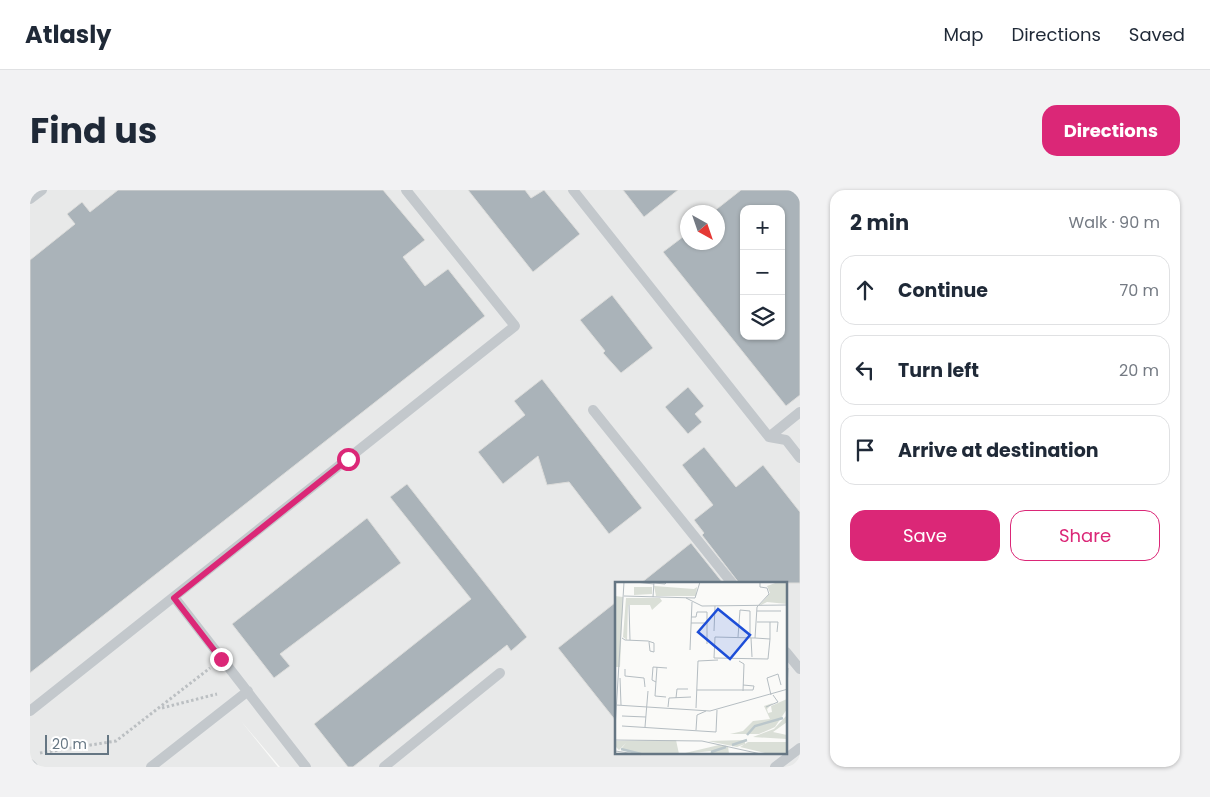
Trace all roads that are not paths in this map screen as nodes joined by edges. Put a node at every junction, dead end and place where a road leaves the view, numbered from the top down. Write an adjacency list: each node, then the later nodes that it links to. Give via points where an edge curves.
1 (42, 190): 4 (lane)
2 (406, 190): 10 (lane, via 515,326)
3 (572, 190): 7 (lane)
4 (30, 199)
5 (593, 410): 9 (lane)
6 (800, 412): 7 (lane)
7 (769, 436): 8 (lane, via 786,440)
8 (800, 458)
9 (731, 582)
10 (174, 598): 14 (lane); 15 (lane)
11 (788, 654): 12 (lane)
12 (800, 669)
13 (500, 673): 21 (lane)
14 (248, 691): 19 (lane); 20 (lane)
15 (30, 711)
16 (800, 748): 22 (lane)
17 (31, 759): 18 (lane)
18 (33, 767)
19 (151, 767)
20 (306, 767)
21 (384, 767)
22 (776, 767)

